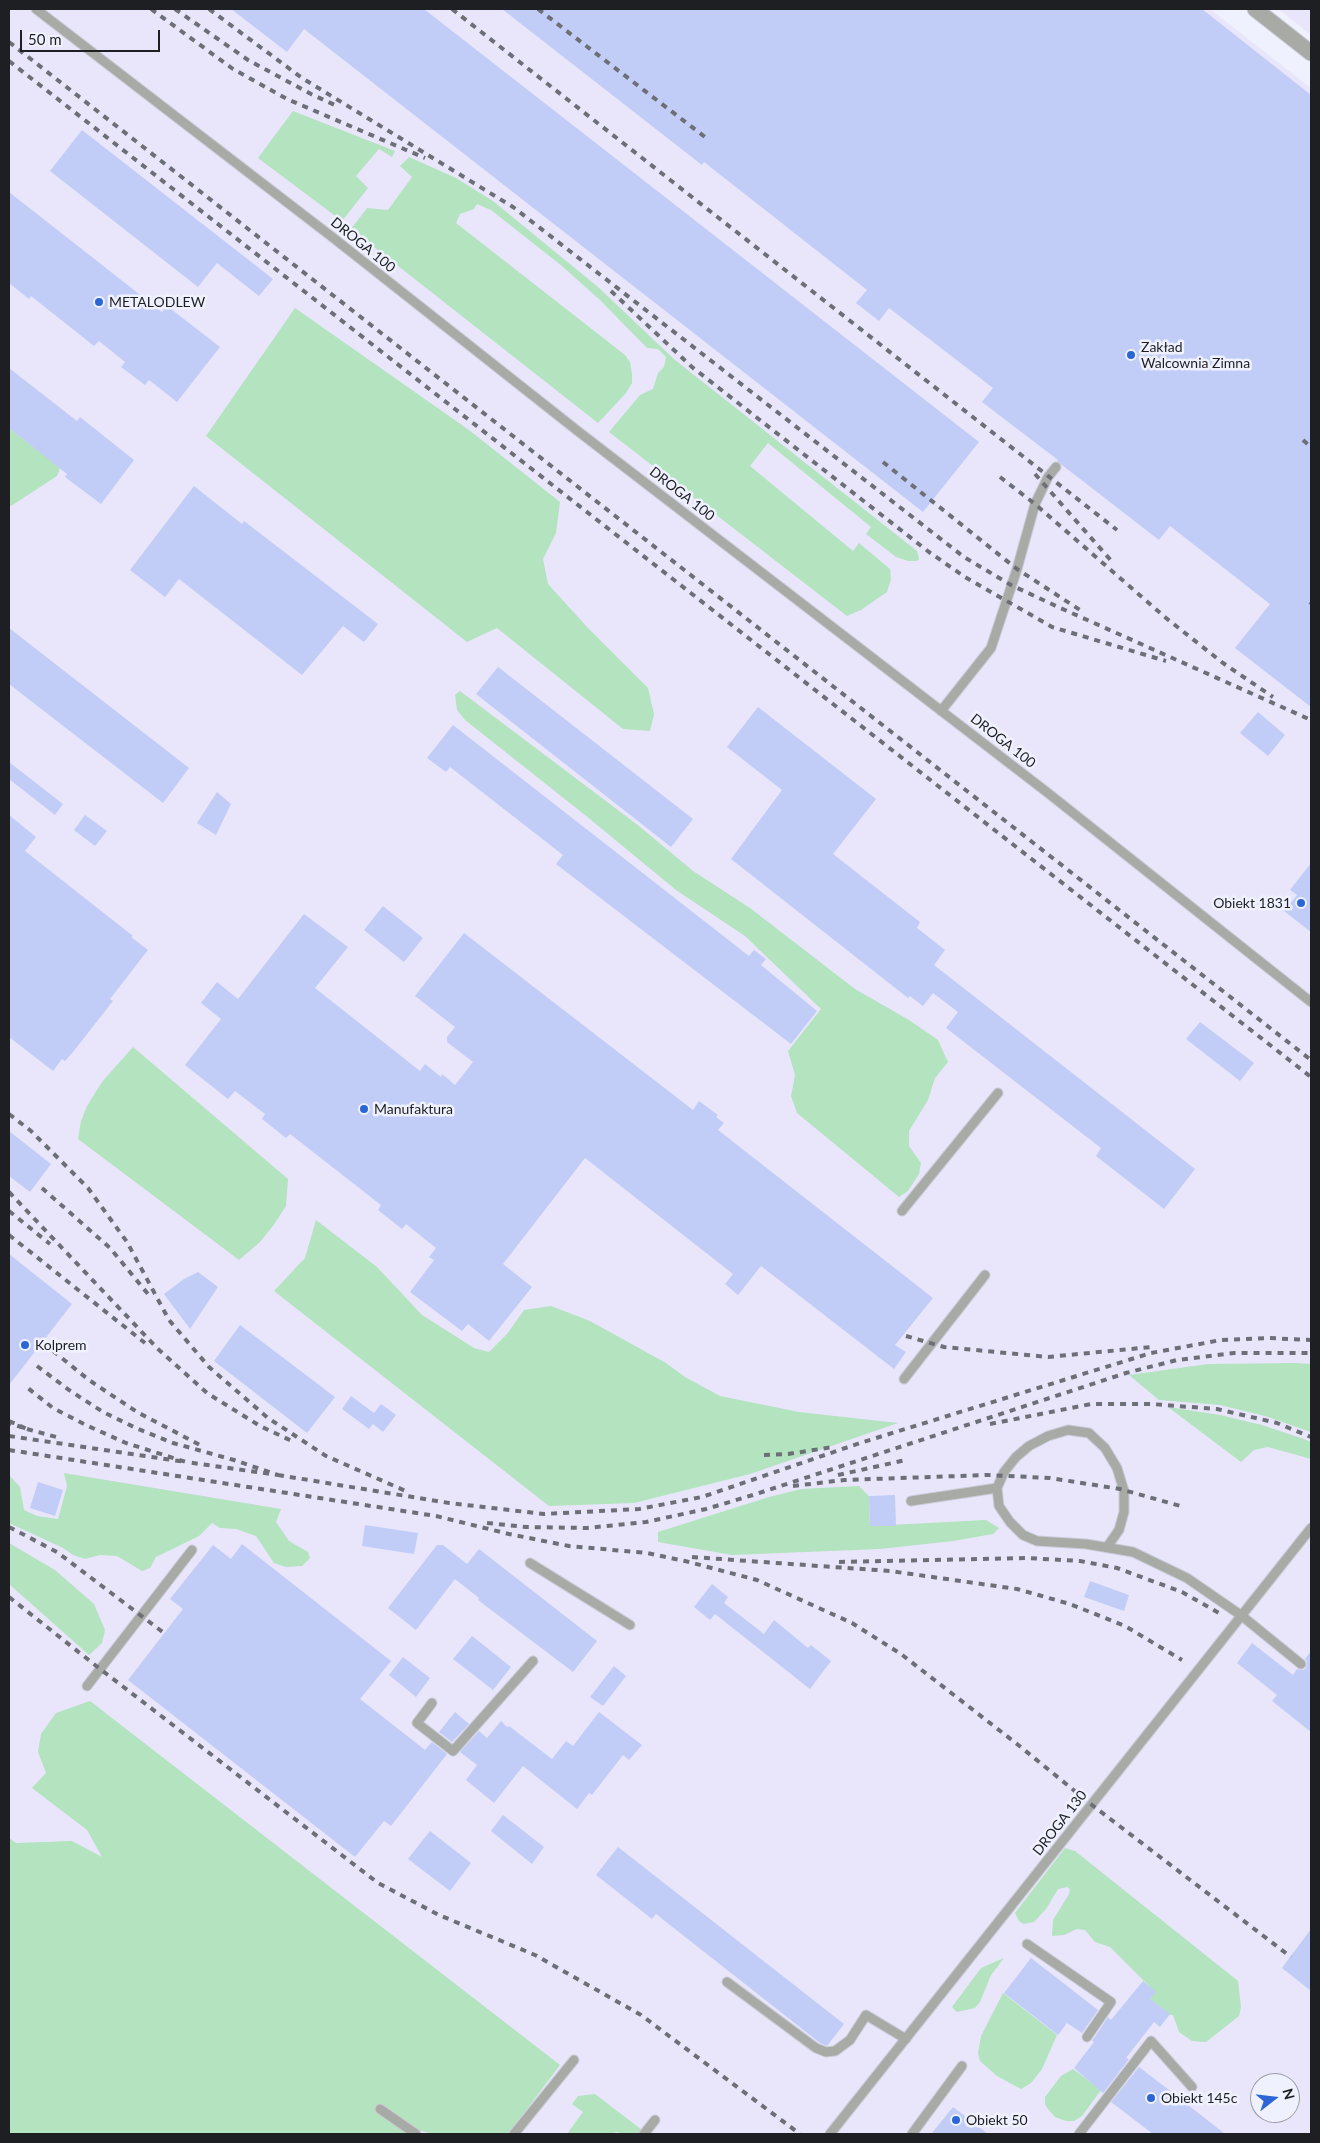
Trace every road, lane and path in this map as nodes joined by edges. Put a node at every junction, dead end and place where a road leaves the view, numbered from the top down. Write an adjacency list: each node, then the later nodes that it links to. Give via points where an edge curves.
1 (36, 9): 5 (lane, DROGA 100)
2 (1255, 9): 3 (street)
3 (1311, 52)
4 (1056, 467): 5 (lane, via 1035,504 991,648)
5 (941, 711): 6 (lane, DROGA 100, via 1258,957)
6 (1311, 1002)
7 (998, 1093): 8 (lane)
8 (902, 1211)
9 (985, 1275): 10 (lane)
10 (904, 1379)
11 (997, 1488): 12 (lane); 14 (lane, via 999,1506 1023,1535 1036,1541); 14 (lane, via 1004,1472 1029,1446 1068,1430 1090,1433 1105,1448 1117,1468 1124,1491 1124,1512 1119,1530)
12 (911, 1501)
13 (1311, 1528): 17 (lane, DROGA 130)
14 (1107, 1547): 17 (lane, via 1133,1552 1187,1578)
15 (192, 1550): 21 (lane)
16 (530, 1563): 18 (lane)
17 (1242, 1616): 20 (lane); 26 (lane, DROGA 130)
18 (630, 1625)
19 (533, 1662): 22 (lane, via 453,1751 417,1723)
20 (1301, 1664)
21 (87, 1686)
22 (432, 1703)
23 (1027, 1944): 25 (lane, via 1111,2002)
24 (727, 1982): 26 (lane, via 816,2048 826,2052 835,2051 850,2040 866,2014)
25 (1087, 2038)
26 (906, 2039): 35 (lane, DROGA 130)
27 (574, 2060): 33 (lane)
28 (962, 2066): 36 (lane)
29 (1192, 2087): 37 (lane, via 1151,2041)
30 (380, 2109): 32 (lane)
31 (655, 2120): 34 (lane)
32 (416, 2134)
33 (514, 2134)
34 (644, 2134)
35 (832, 2134)
36 (912, 2134)
37 (1079, 2134)

